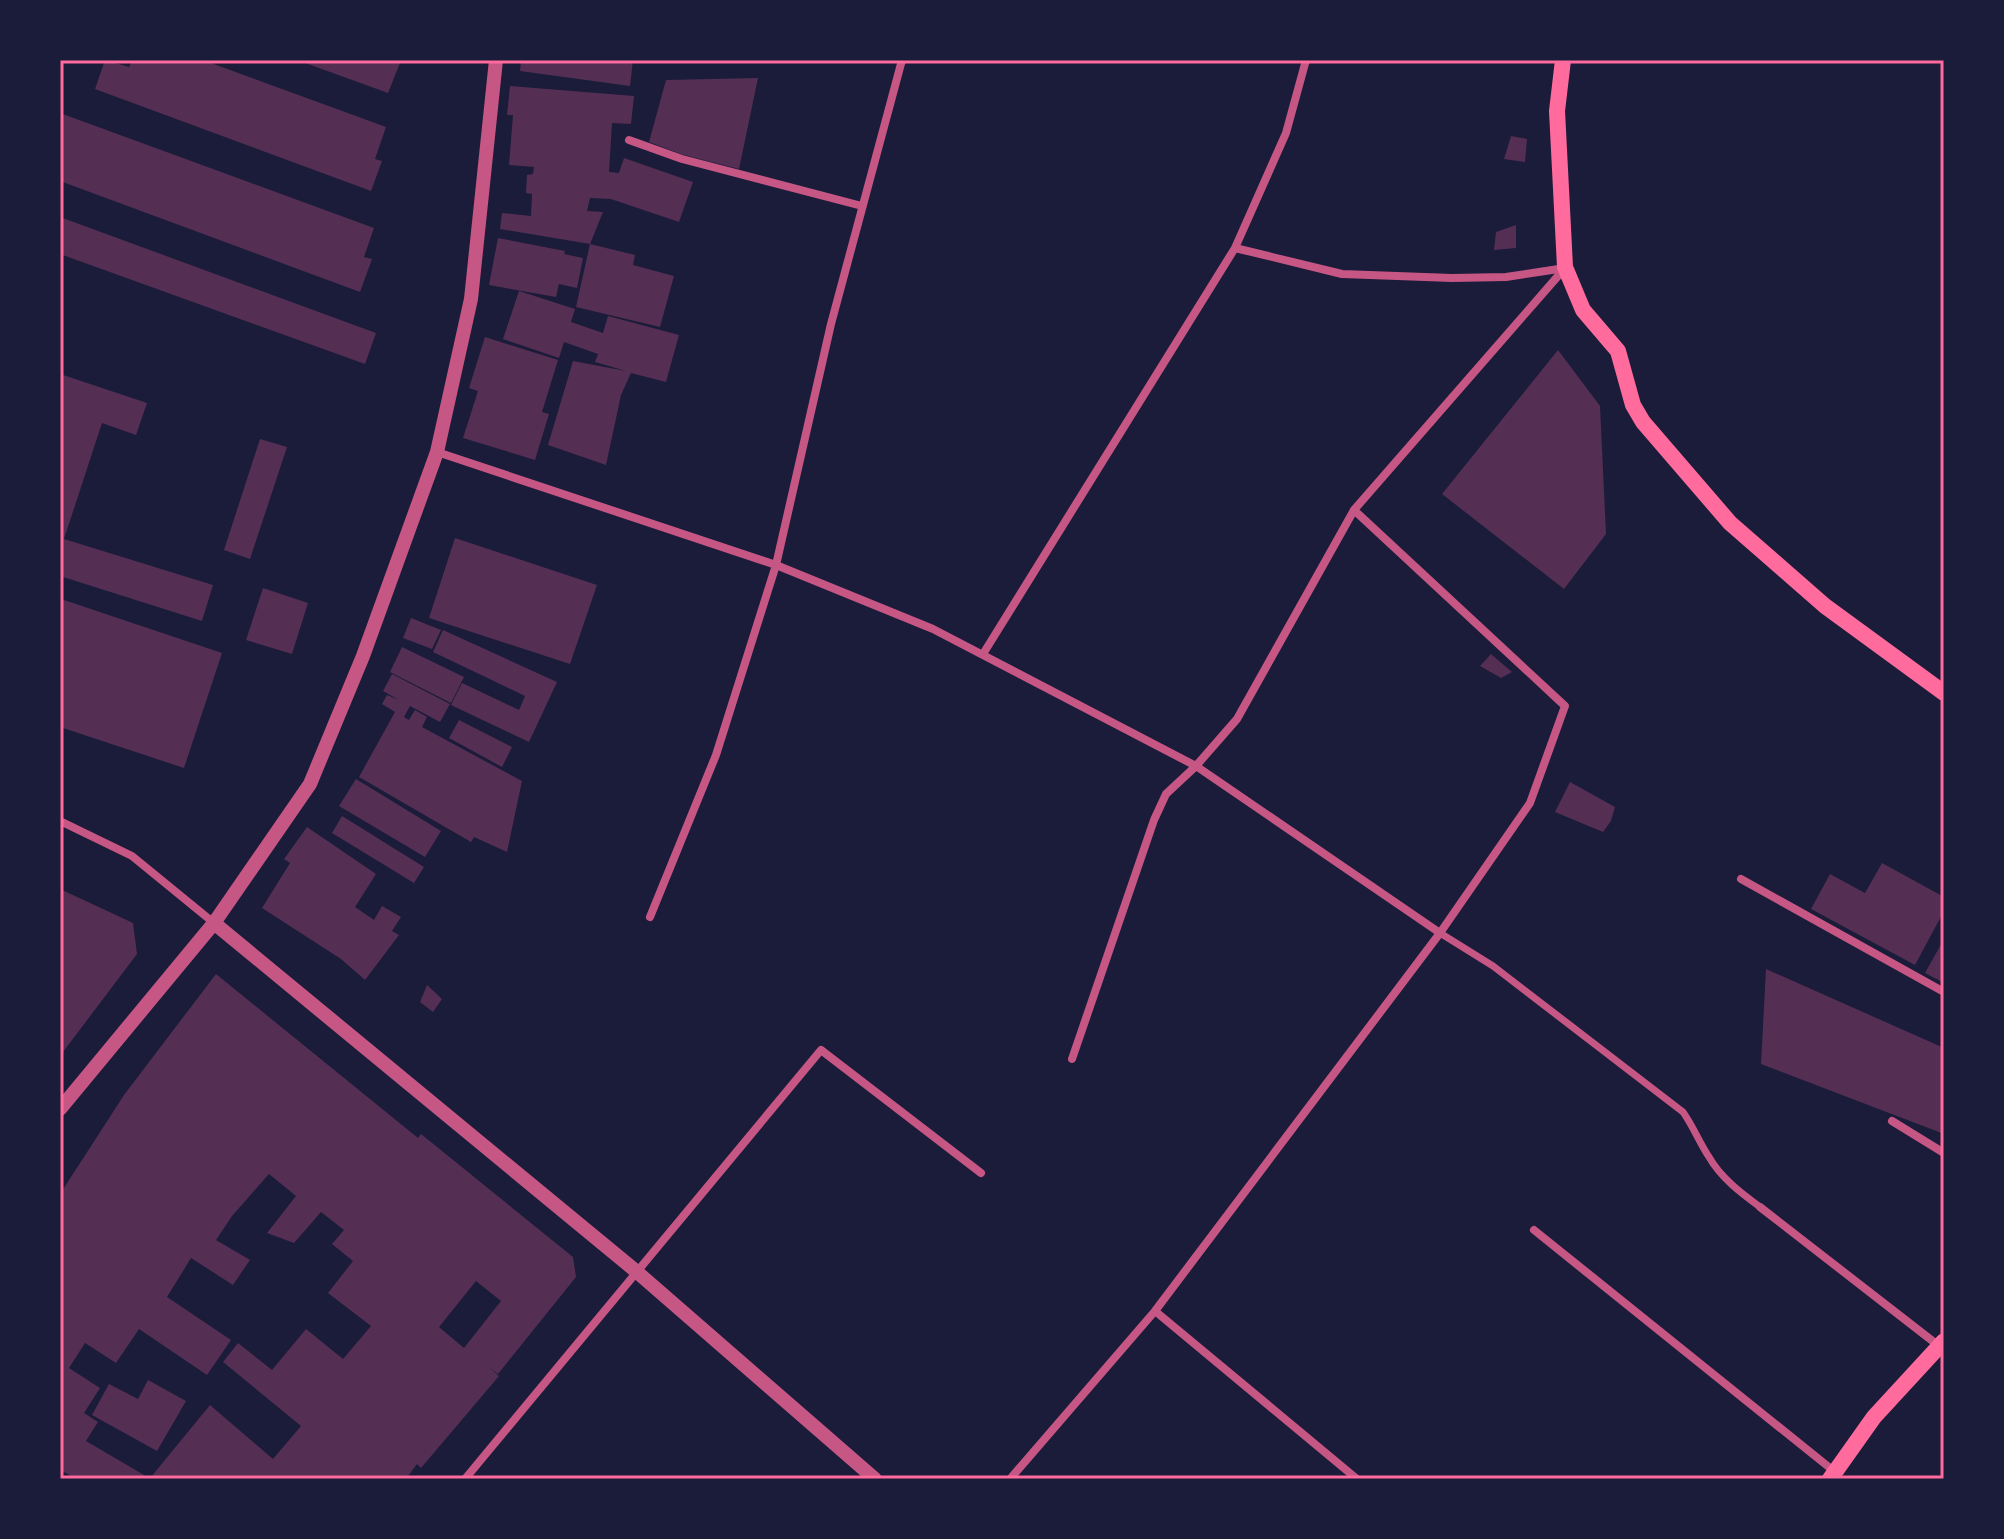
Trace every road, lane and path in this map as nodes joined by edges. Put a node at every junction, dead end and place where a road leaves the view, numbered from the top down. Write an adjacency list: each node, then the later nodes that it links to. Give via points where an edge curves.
1 (496, 60): 9 (street, via 471,299)
2 (902, 60): 6 (street)
3 (1306, 60): 7 (street, via 1286,133)
4 (1559, 60): 8 (main road)
5 (629, 140): 6 (street)
6 (862, 206): 11 (street)
7 (1235, 248): 8 (street, via 1342,274 1492,277); 12 (street)
8 (1565, 267): 10 (street); 13 (main road, via 1583,310 1618,351 1643,422 1730,523 1825,606)
9 (437, 452): 11 (street); 18 (street, via 310,784)
10 (1354, 510): 14 (street, via 1237,719); 19 (street, via 1565,706 1530,803)
11 (776, 565): 12 (street); 17 (street, via 716,755)
12 (983, 654): 14 (street)
13 (1944, 693)
14 (1196, 766): 19 (street); 21 (street, via 1166,794 1154,820)
15 (60, 821): 18 (street, via 132,856)
16 (1741, 879): 20 (street)
17 (650, 917)
18 (214, 923): 22 (street); 28 (street)
19 (1440, 933): 26 (street, via 1493,966 1683,1112 1730,1184); 29 (street)
20 (1944, 992)
21 (1072, 1059)
22 (60, 1109)
23 (1892, 1121): 24 (street)
24 (1944, 1153)
25 (981, 1173): 28 (street, via 821,1050)
26 (1760, 1207): 30 (street)
27 (1534, 1230): 31 (street)
28 (637, 1272): 32 (street); 33 (street)
29 (1155, 1311): 34 (street); 35 (street)
30 (1942, 1343): 31 (main road, via 1874,1417)
31 (1833, 1475)
32 (465, 1479)
33 (875, 1479)
34 (1010, 1479)
35 (1357, 1479)

